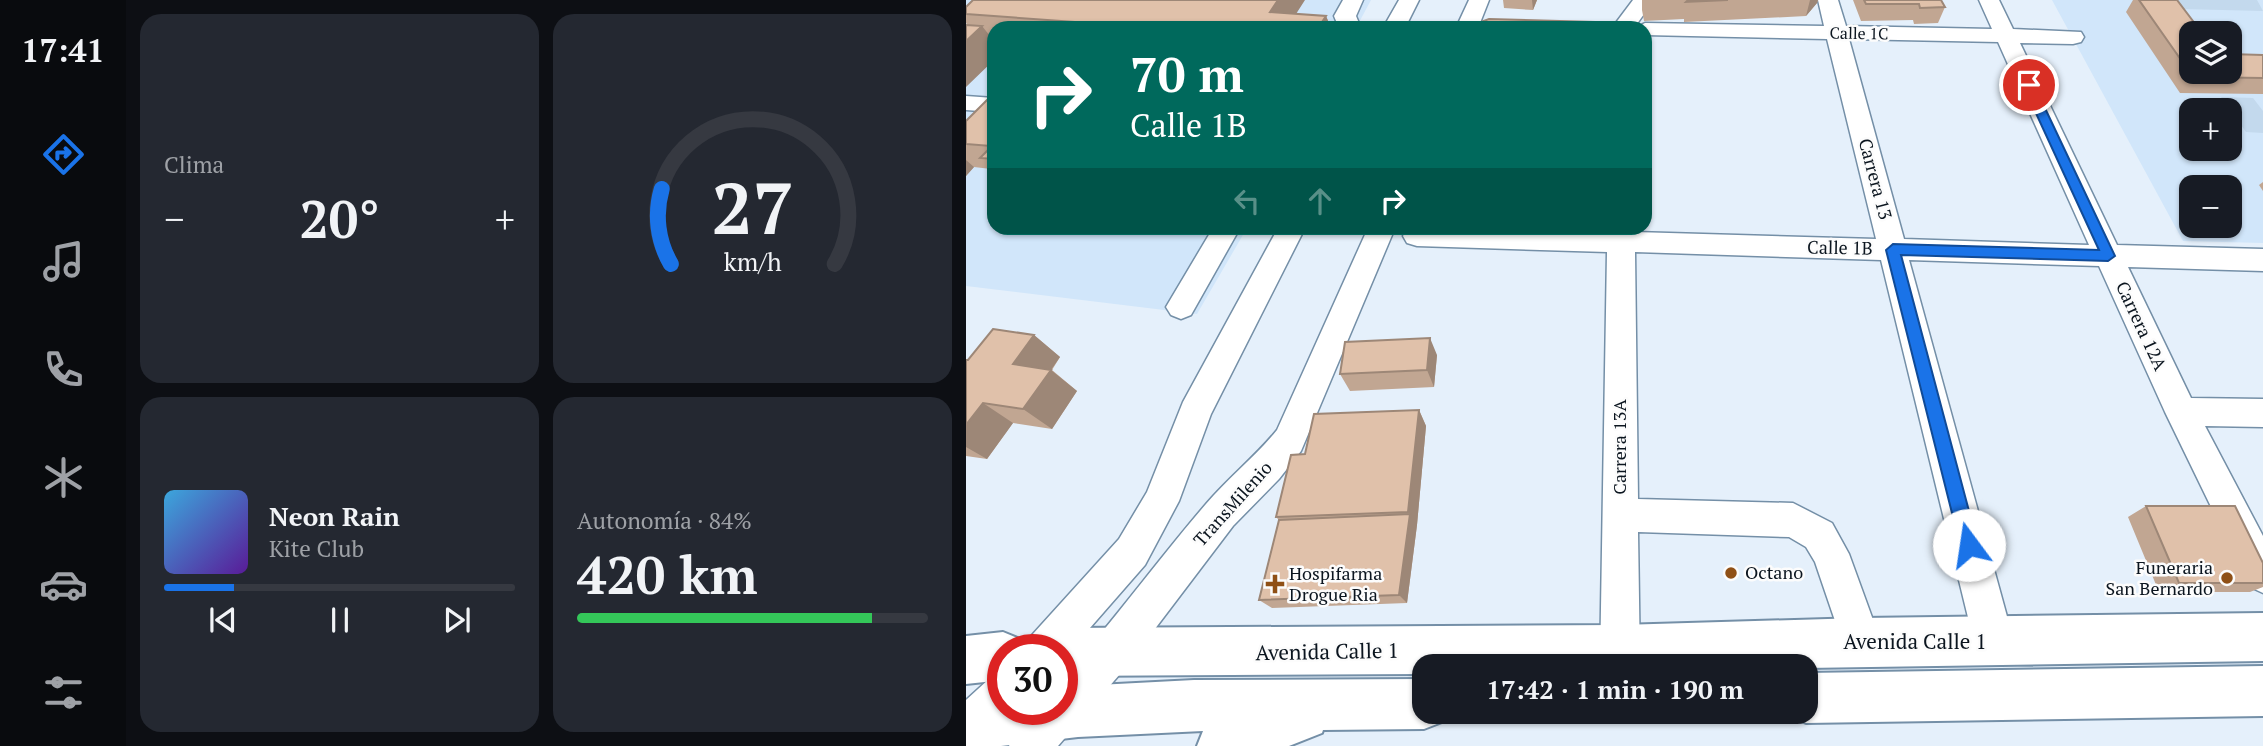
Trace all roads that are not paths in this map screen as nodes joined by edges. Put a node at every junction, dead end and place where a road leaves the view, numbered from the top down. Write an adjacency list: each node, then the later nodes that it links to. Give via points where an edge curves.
1 (1353, 0): 7 (street)
2 (1409, 0): 8 (street)
3 (1479, 0): 9 (street)
4 (1644, 0): 10 (street)
5 (1828, 0): 12 (street, Carrera 13)
6 (1989, 0): 13 (street, Carrera 12A)
7 (1347, 21)
8 (1398, 21)
9 (1470, 21)
10 (1628, 21)
11 (1652, 29): 12 (street, Calle 1C)
12 (1837, 33): 13 (street, Calle 1C); 22 (street, Carrera 13)
13 (2006, 36): 14 (street, Calle 1C); 23 (street, Carrera 12A)
14 (2073, 37)
15 (966, 103): 16 (street)
16 (987, 104)
17 (1222, 235): 25 (street)
18 (1288, 235): 30 (street, via 1195,412 1161,501 1132,552)
19 (1397, 235): 35 (street, TransMilenio, via 1289,440 1220,514)
20 (1566, 235): 21 (street, Calle 1B)
21 (1621, 236): 22 (street, Calle 1B); 28 (street, Carrera 13A)
22 (1893, 250): 23 (street, Calle 1B); 33 (street, Carrera 13)
23 (2108, 256): 24 (street, Calle 1B); 26 (street, Carrera 12A)
24 (2263, 260)
25 (1181, 307)
26 (2181, 411): 27 (street); 29 (street, Carrera 12A)
27 (2263, 413)
28 (1620, 515): 32 (street, via 1794,520 1819,535 1830,554); 36 (street, Carrera 13A)
29 (2263, 574)
30 (1059, 634)
31 (2263, 637): 33 (main road, Avenida Calle 1)
32 (1861, 642): 33 (main road, Avenida Calle 1); 37 (main road, Avenida Calle 1)
33 (1994, 642): 42 (main road)
34 (1078, 652): 35 (main road, Avenida Calle 1)
35 (1112, 653): 38 (main road, Avenida Calle 1); 47 (street, TransMilenio)
36 (1620, 654)
37 (1680, 654)
38 (1412, 656)
39 (987, 658): 40 (main road)
40 (966, 660)
41 (2263, 691): 42 (main road)
42 (2008, 695): 43 (main road)
43 (1818, 698)
44 (1412, 704): 45 (main road)
45 (1332, 705): 47 (main road, via 1152,708); 48 (main road)
46 (976, 718): 47 (main road)
47 (1045, 730)
48 (1223, 746)

